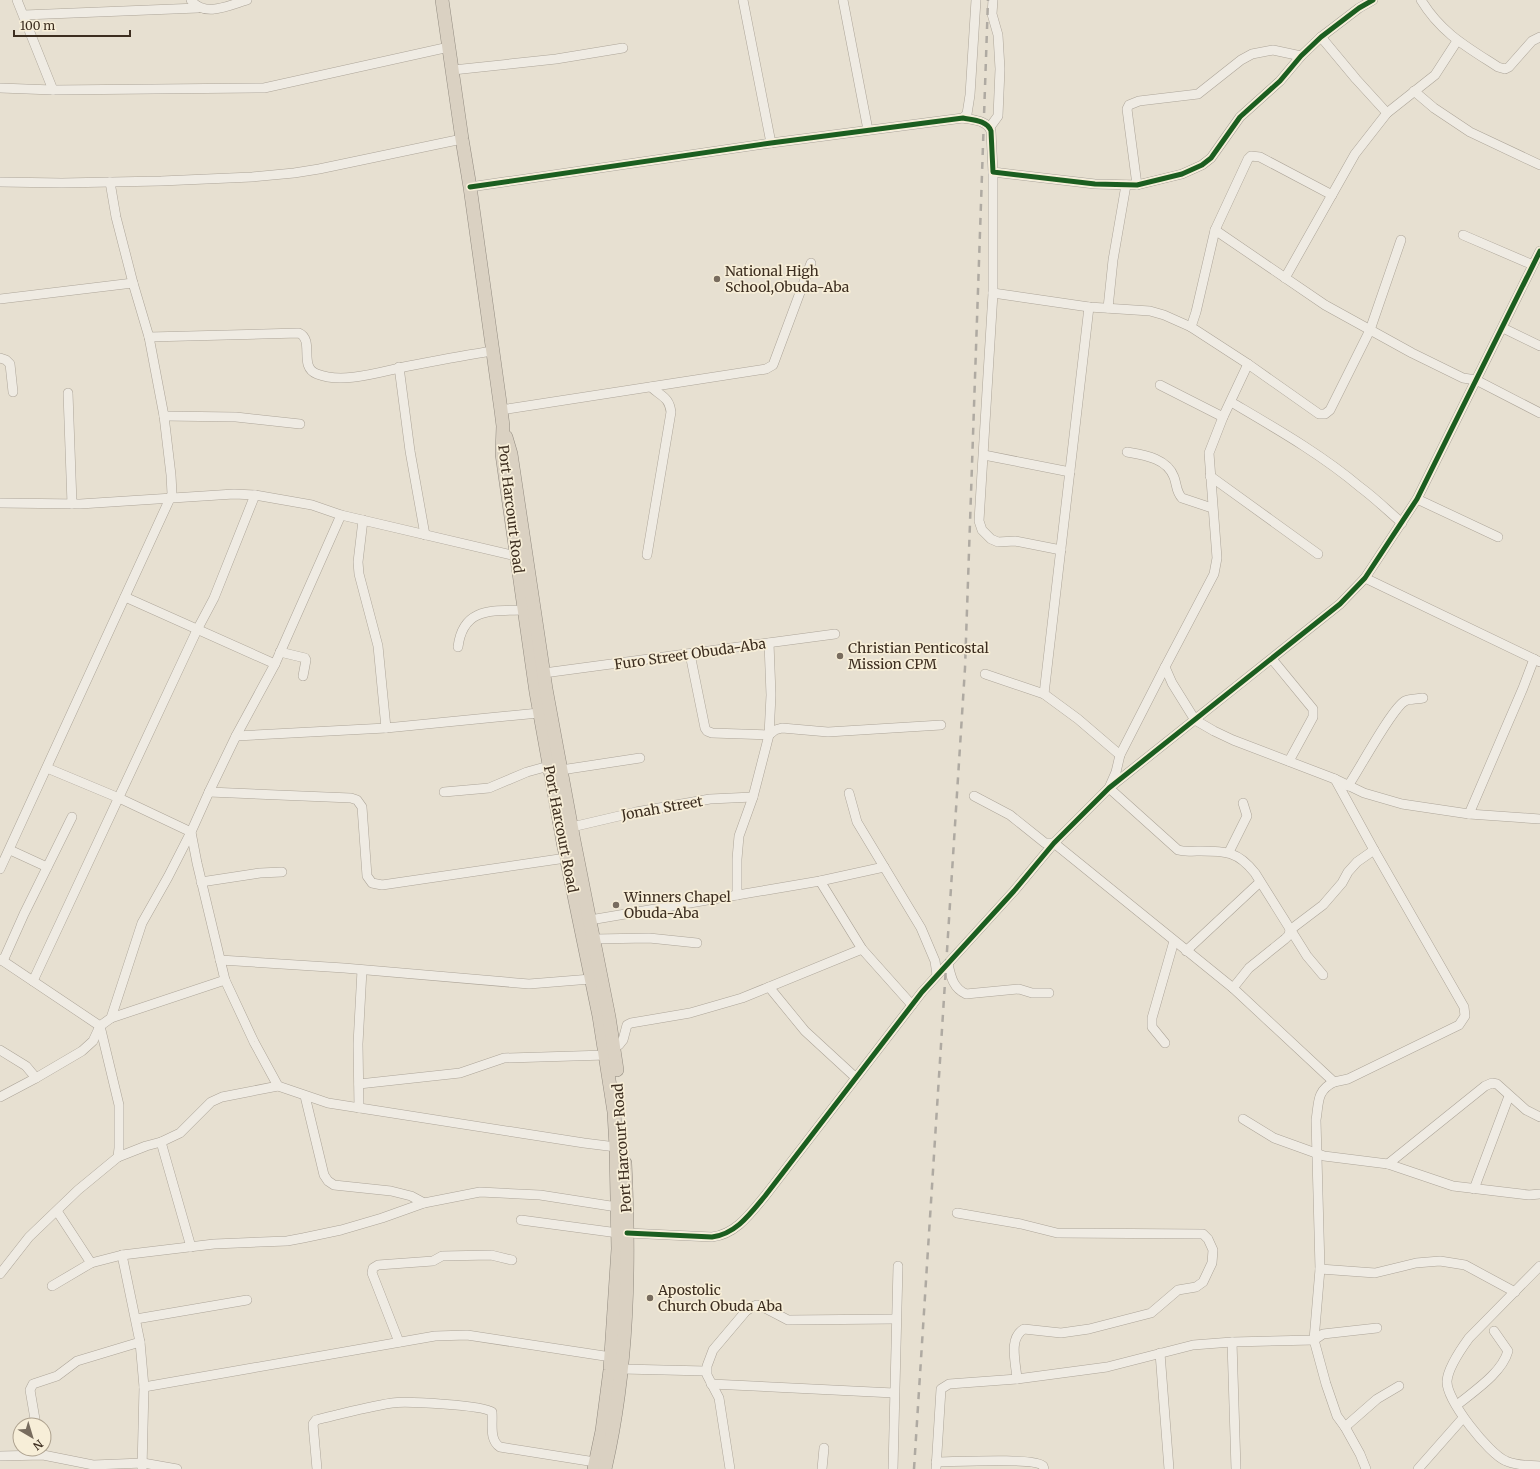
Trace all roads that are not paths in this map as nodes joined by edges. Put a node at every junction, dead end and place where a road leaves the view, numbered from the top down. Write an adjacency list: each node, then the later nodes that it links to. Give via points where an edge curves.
1 (17, 0): 12 (street)
2 (191, 0): 11 (street)
3 (247, 0): 11 (street, via 220,8)
4 (442, 0): 16 (highway)
5 (743, 0): 28 (street)
6 (843, 0): 26 (street)
7 (976, 0): 24 (street, via 970,95 967,114)
8 (993, 0): 25 (street, via 992,14 998,34 1000,69 998,116)
9 (1421, 0): 15 (street, via 1429,14)
10 (1368, 1): 13 (street)
11 (198, 8): 12 (street)
12 (24, 14): 21 (street)
13 (1321, 37): 18 (street); 23 (street)
14 (1540, 37): 15 (street, via 1532,41 1505,69)
15 (1457, 41): 22 (street, via 1435,75)
16 (449, 46): 19 (highway); 21 (street, via 264,88)
17 (623, 48): 19 (street, via 556,59)
18 (1301, 56): 34 (street, via 1280,81 1240,117 1211,158 1182,174); 34 (street, via 1273,50 1252,54 1198,94 1139,101 1129,105 1127,109)
19 (453, 70): 27 (highway)
20 (0, 88): 21 (street)
21 (53, 90)
22 (1414, 91): 23 (street); 29 (street, via 1470,132)
23 (1387, 113): 36 (street, via 1355,154)
24 (963, 118): 25 (street, via 988,124); 26 (street)
25 (990, 127): 30 (street)
26 (868, 130): 28 (street)
27 (462, 139): 32 (street, via 294,173); 35 (highway)
28 (771, 143): 35 (street)
29 (1540, 165)
30 (993, 172): 33 (street, via 1095,184); 45 (street)
31 (0, 182): 32 (street)
32 (110, 182): 44 (street, via 116,218)
33 (1126, 185): 34 (street); 48 (street)
34 (1137, 185)
35 (470, 187): 54 (highway)
36 (1332, 195): 37 (street, via 1260,157 1251,156); 43 (street)
37 (1215, 230): 43 (street); 49 (street)
38 (1463, 234): 42 (street)
39 (1401, 240): 51 (street)
40 (1540, 251): 42 (street)
41 (811, 263): 60 (street, via 774,365 766,369)
42 (1533, 265): 50 (street)
43 (1285, 278): 51 (street, via 1325,305)
44 (133, 283): 46 (street); 52 (street)
45 (993, 293): 47 (street); 71 (street)
46 (0, 299)
47 (1089, 308): 48 (street); 72 (street)
48 (1108, 308): 49 (street, via 1164,315)
49 (1191, 328): 56 (street)
50 (1503, 328): 53 (street); 58 (street)
51 (1370, 330): 56 (street, via 1330,410 1325,414 1319,414); 58 (street, via 1462,378)
52 (149, 337): 57 (street, via 299,332 305,339 311,371 317,374 338,378 363,376); 66 (street)
53 (1540, 346)
54 (492, 350): 57 (street); 64 (highway)
55 (0, 358): 61 (street, via 10,364)
56 (1248, 364): 63 (street)
57 (399, 368): 83 (street)
58 (1476, 380): 65 (street); 76 (street)
59 (1160, 385): 67 (street)
60 (650, 387): 64 (street); 87 (street, via 667,398 671,412)
61 (13, 392)
62 (68, 393): 78 (street)
63 (1230, 402): 67 (street); 82 (street, via 1332,466)
64 (501, 410): 69 (highway)
65 (1540, 413)
66 (164, 416): 68 (street, via 236,417); 75 (street, via 173,489)
67 (1223, 417): 73 (street, via 1209,453)
68 (300, 424)
69 (503, 426): 88 (highway, Port Harcourt Road, via 502,454); 102 (highway, Port Harcourt Road, via 511,454)
70 (1127, 452): 79 (street, via 1151,457 1166,466 1174,477 1182,498)
71 (984, 455): 72 (street); 85 (street, via 979,510 982,530 998,542 1015,541)
72 (1070, 472): 85 (street)
73 (1210, 476): 79 (street); 86 (street)
74 (254, 495): 75 (street); 80 (street, via 312,505); 92 (street, via 214,598)
75 (171, 498): 78 (street); 90 (street)
76 (1417, 499): 82 (street); 84 (street)
77 (0, 503): 78 (street)
78 (72, 504)
79 (1212, 508): 101 (street, via 1217,558 1214,574)
80 (341, 515): 81 (street); 96 (street)
81 (363, 520): 83 (street); 110 (street, via 359,574 378,646)
82 (1402, 523): 89 (street)
83 (425, 535): 88 (street)
84 (1498, 537)
85 (1061, 550): 105 (street)
86 (1318, 554)
87 (647, 555)
88 (516, 556): 91 (highway, Port Harcourt Road)
89 (1364, 578): 98 (street, via 1340,604); 99 (street)
90 (125, 597): 92 (street); 116 (street)
91 (524, 610): 95 (street, via 479,613 463,629); 107 (highway, Port Harcourt Road)
92 (197, 630): 100 (street); 126 (street)
93 (835, 634): 94 (street, Furo Street Obuda-Aba)
94 (769, 643): 97 (street, Furo Street Obuda-Aba); 111 (street)
95 (458, 647)
96 (280, 652): 100 (street); 104 (street, via 305,658)
97 (690, 654): 102 (street, Furo Street Obuda-Aba); 111 (street, via 703,723 707,731)
98 (1272, 659): 108 (street); 115 (street, via 1313,709 1313,717)
99 (1537, 660): 128 (street)
100 (275, 664): 112 (street)
101 (1165, 667): 108 (street); 113 (street)
102 (544, 673): 117 (highway, Port Harcourt Road)
103 (985, 674): 105 (street)
104 (303, 676)
105 (1044, 694): 113 (street)
106 (1423, 698): 119 (street, via 1405,701 1402,704 1385,725)
107 (539, 713): 110 (street); 117 (highway, Port Harcourt Road)
108 (1195, 720): 115 (street, via 1233,740); 120 (street)
109 (941, 724): 111 (street, via 828,732 782,728 774,730)
110 (386, 728): 112 (street)
111 (769, 735): 125 (street)
112 (236, 736): 121 (street)
113 (1120, 755): 120 (street)
114 (640, 758): 117 (street)
115 (1289, 761): 118 (street)
116 (47, 768): 126 (street); 134 (street)
117 (555, 768): 122 (street, via 527,772 489,788); 131 (highway, Port Harcourt Road); 137 (highway, Port Harcourt Road)
118 (1335, 779): 119 (street); 135 (street)
119 (1348, 786): 128 (street, via 1402,804)
120 (1109, 788): 133 (street); 136 (street, via 1178,850)
121 (209, 792): 132 (street); 137 (street, via 357,800 362,807 367,876 372,883 382,885)
122 (444, 792)
123 (849, 793): 139 (street, via 857,822)
124 (974, 796): 133 (street, via 1010,815 1045,843)
125 (753, 797): 131 (street, Jonah Street, via 710,799); 145 (street, via 737,848)
126 (119, 798): 132 (street); 161 (street)
127 (1243, 803): 136 (street, via 1247,816)
128 (1469, 814): 130 (street)
129 (72, 817): 138 (street)
130 (1540, 819)
131 (572, 827): 146 (highway, Port Harcourt Road)
132 (192, 832): 143 (street); 166 (street, via 142,923)
133 (1054, 843): 149 (street); 155 (street)
134 (10, 850): 138 (street); 140 (street)
135 (1374, 850): 147 (street, via 1357,862 1323,906); 173 (street, via 1464,1007 1465,1016 1458,1025 1419,1045 1348,1079)
136 (1229, 852): 144 (street, via 1248,863)
137 (566, 858): 159 (highway, Port Harcourt Road)
138 (47, 866): 153 (street)
139 (884, 867): 142 (street); 157 (street, via 921,928 935,961)
140 (0, 870)
141 (282, 872): 143 (street)
142 (820, 881): 145 (street); 151 (street)
143 (201, 882): 154 (street)
144 (1260, 882): 147 (street); 152 (street)
145 (737, 895): 146 (street)
146 (590, 920): 148 (highway, Port Harcourt Road)
147 (1290, 930): 158 (street); 163 (street, via 1289,935 1249,968)
148 (594, 939): 150 (street, via 649,938); 170 (highway, Port Harcourt Road, via 609,1017)
149 (1174, 941): 152 (street); 168 (street, via 1152,1018 1152,1027)
150 (697, 943)
151 (862, 949): 162 (street); 165 (street)
152 (1186, 951): 163 (street)
153 (2, 960): 161 (street)
154 (220, 960): 156 (street); 160 (street)
155 (948, 964): 157 (street); 164 (street, via 957,988 966,994 1019,989 1032,994)
156 (362, 970): 159 (street, via 529,984); 174 (street, via 358,1044)
157 (937, 975): 165 (street)
158 (1323, 975)
159 (591, 979): 170 (highway, Port Harcourt Road)
160 (224, 980): 166 (street); 175 (street)
161 (33, 981): 167 (street)
162 (769, 987): 170 (street, via 742,998 690,1013 630,1023 627,1025 623,1040); 172 (street, via 805,1031)
163 (1233, 988): 173 (street)
164 (1049, 993)
165 (912, 1005): 172 (street)
166 (111, 1018): 167 (street)
167 (100, 1026): 171 (street, via 93,1040 82,1051); 185 (street, via 119,1105)
168 (1166, 1043)
169 (0, 1050): 171 (street, via 26,1066)
170 (610, 1051): 174 (street, via 504,1058 460,1072); 183 (highway, Port Harcourt Road); 187 (highway, Port Harcourt Road, via 623,1112)
171 (36, 1078): 178 (street)
172 (855, 1078): 195 (street, via 740,1225 721,1236 712,1237)
173 (1334, 1082): 184 (street, via 1323,1089 1320,1096 1316,1120)
174 (359, 1084): 179 (street)
175 (278, 1086): 176 (street); 182 (street, via 216,1099 180,1133)
176 (305, 1096): 179 (street); 190 (street, via 328,1182 334,1185 391,1191 411,1196)
177 (1510, 1096): 180 (street, via 1526,1110); 186 (street, via 1497,1084 1485,1086); 188 (street)
178 (0, 1097)
179 (359, 1108): 183 (street)
180 (1540, 1117)
181 (1243, 1119): 184 (street, via 1274,1138)
182 (161, 1142): 185 (street); 196 (street)
183 (616, 1147): 187 (highway, Port Harcourt Road)
184 (1316, 1152): 186 (street, via 1324,1156); 202 (street)
185 (118, 1157): 192 (street)
186 (1388, 1164): 188 (street, via 1452,1186)
187 (622, 1180): 191 (highway, Port Harcourt Road); 195 (highway, Port Harcourt Road)
188 (1474, 1189): 189 (street, via 1529,1196)
189 (1540, 1194)
190 (424, 1203): 191 (street, via 480,1192 540,1195); 196 (street, via 341,1230 287,1241)
191 (617, 1207): 195 (highway, Port Harcourt Road)
192 (57, 1211): 199 (street); 203 (street, via 29,1237)
193 (957, 1214): 219 (street, via 1021,1224 1056,1233 1203,1234 1213,1250 1212,1263 1203,1282 1196,1287 1178,1290 1151,1313 1089,1329 1061,1333 1024,1329 1019,1332 1014,1345)
194 (521, 1220): 195 (street)
195 (623, 1233): 216 (highway, Port Harcourt Road); 217 (highway, Port Harcourt Road, via 625,1310)
196 (191, 1247): 197 (street)
197 (122, 1255): 199 (street); 208 (street)
198 (512, 1260): 213 (street, via 491,1254 442,1256 433,1261 378,1265 373,1268 372,1273)
199 (91, 1262): 204 (street)
200 (898, 1266): 207 (street)
201 (1540, 1266): 205 (street)
202 (1320, 1270): 205 (street, via 1375,1273 1416,1263 1440,1261 1465,1264); 211 (street)
203 (0, 1274)
204 (52, 1286)
205 (1515, 1292): 224 (street, via 1460,1350 1448,1374 1447,1382 1448,1391)
206 (247, 1300): 208 (street)
207 (896, 1319): 218 (street, via 788,1320 765,1308 752,1307 713,1350); 223 (street)
208 (136, 1320): 212 (street)
209 (1377, 1328): 211 (street, via 1323,1334)
210 (1494, 1331): 224 (street, via 1508,1351 1506,1359 1501,1367)
211 (1314, 1340): 214 (street); 227 (street, via 1337,1416)
212 (140, 1342): 222 (street); 225 (street, via 77,1361 57,1376 33,1384 30,1390)
213 (399, 1342): 216 (street, via 435,1336 467,1335); 222 (street)
214 (1232, 1342): 215 (street, via 1193,1345); 243 (street)
215 (1160, 1353): 219 (street, via 1107,1367); 242 (street)
216 (611, 1357): 235 (highway, Port Harcourt Road)
217 (622, 1369): 218 (street); 235 (highway, Port Harcourt Road, via 615,1418)
218 (706, 1371): 220 (street)
219 (1017, 1379): 233 (street, via 949,1384 941,1389)
220 (711, 1384): 223 (street); 238 (street, via 718,1398)
221 (1399, 1386): 227 (street, via 1377,1399)
222 (144, 1387): 232 (street)
223 (894, 1393): 240 (street)
224 (1457, 1405): 226 (street)
225 (35, 1417)
226 (1463, 1418): 234 (street, via 1486,1445 1505,1461 1517,1465); 245 (street)
227 (1346, 1427): 244 (street)
228 (824, 1448): 239 (street)
229 (52, 1454): 232 (street, via 93,1464)
230 (12, 1455): 231 (street)
231 (0, 1456)
232 (143, 1466): 236 (street)
233 (936, 1466): 241 (street, via 1025,1461 1040,1463)
234 (1540, 1466)
235 (598, 1467): 237 (street, via 500,1447 493,1440 492,1412 488,1409 462,1405 393,1403 316,1420 313,1424)
236 (177, 1469)
237 (318, 1469)
238 (730, 1469)
239 (822, 1469)
240 (893, 1469)
241 (1044, 1469)
242 (1169, 1469)
243 (1236, 1469)
244 (1366, 1469)
245 (1418, 1469)

